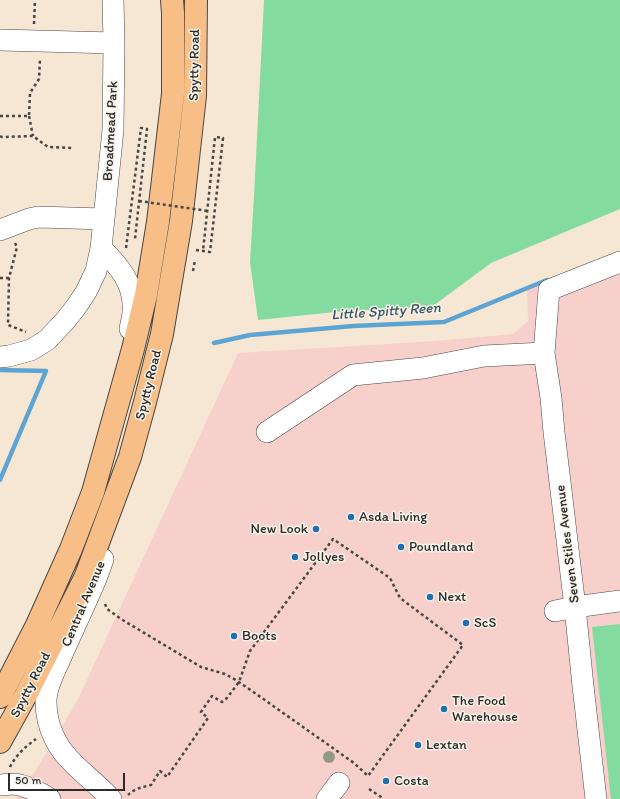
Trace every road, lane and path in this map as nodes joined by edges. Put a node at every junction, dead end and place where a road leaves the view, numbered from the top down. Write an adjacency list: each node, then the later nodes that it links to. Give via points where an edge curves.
1 (35, 0): 6 (path)
2 (113, 0): 7 (street, Broadmead Park)
3 (172, 0): 30 (main road, Spytty Road, via 173,94 158,222 146,295)
4 (196, 0): 32 (main road, Spytty Road, via 195,96 182,221 162,334)
5 (0, 40): 6 (street)
6 (38, 41): 7 (street); 9 (path, via 39,79 30,93)
7 (114, 43): 17 (street, Broadmead Park, via 114,130)
8 (0, 116): 9 (path)
9 (30, 116): 11 (path)
10 (0, 136): 11 (path)
11 (33, 136): 12 (path, via 48,147)
12 (74, 148)
13 (149, 200): 15 (path)
14 (139, 201): 16 (path, bridge); 19 (path); 22 (path, via 147,129 140,128)
15 (148, 207)
16 (208, 211): 23 (path); 23 (path, via 215,137 223,138 210,252)
17 (104, 219): 18 (street, via 38,217); 20 (street, Broadmead Park)
18 (5, 228): 26 (path, via 16,247)
19 (134, 244)
20 (101, 248): 27 (street, Broadmead Park, via 96,271 86,292); 30 (street, via 127,279 133,299)
21 (196, 250): 23 (path)
22 (126, 251)
23 (203, 251)
24 (620, 262): 28 (street, Seven Stiles Avenue, via 549,290)
25 (0, 278): 26 (path)
26 (9, 278): 27 (path, via 8,325)
27 (47, 340): 29 (street, Broadmead Park, via 31,350)
28 (544, 353): 31 (street, via 484,356 423,368 353,374); 35 (street, Seven Stiles Avenue, via 542,399 554,432)
29 (0, 357)
30 (116, 413): 38 (main road, Spytty Road, via 93,492 71,549 37,625)
31 (267, 432)
32 (130, 457): 39 (main road, Spytty Road, via 85,578); 42 (street, Central Avenue, via 128,486 122,509 93,588 48,686 46,699 51,732 63,752 106,794)
33 (103, 601): 37 (path, via 107,609 121,619 201,667 225,674)
34 (620, 601): 35 (street)
35 (575, 607): 36 (street); 45 (street, Seven Stiles Avenue, via 583,768)
36 (555, 611)
37 (239, 682): 37 (path, via 250,651 333,539 390,578 400,598 463,645 368,776 354,763); 42 (path, via 222,702 212,696 201,712 208,718 167,777 160,771 151,785)
38 (0, 697)
39 (0, 742)
40 (0, 785): 43 (street, via 13,784 25,787)
41 (369, 789): 44 (path)
42 (118, 798)
43 (49, 799)
44 (384, 799)
45 (596, 799)

